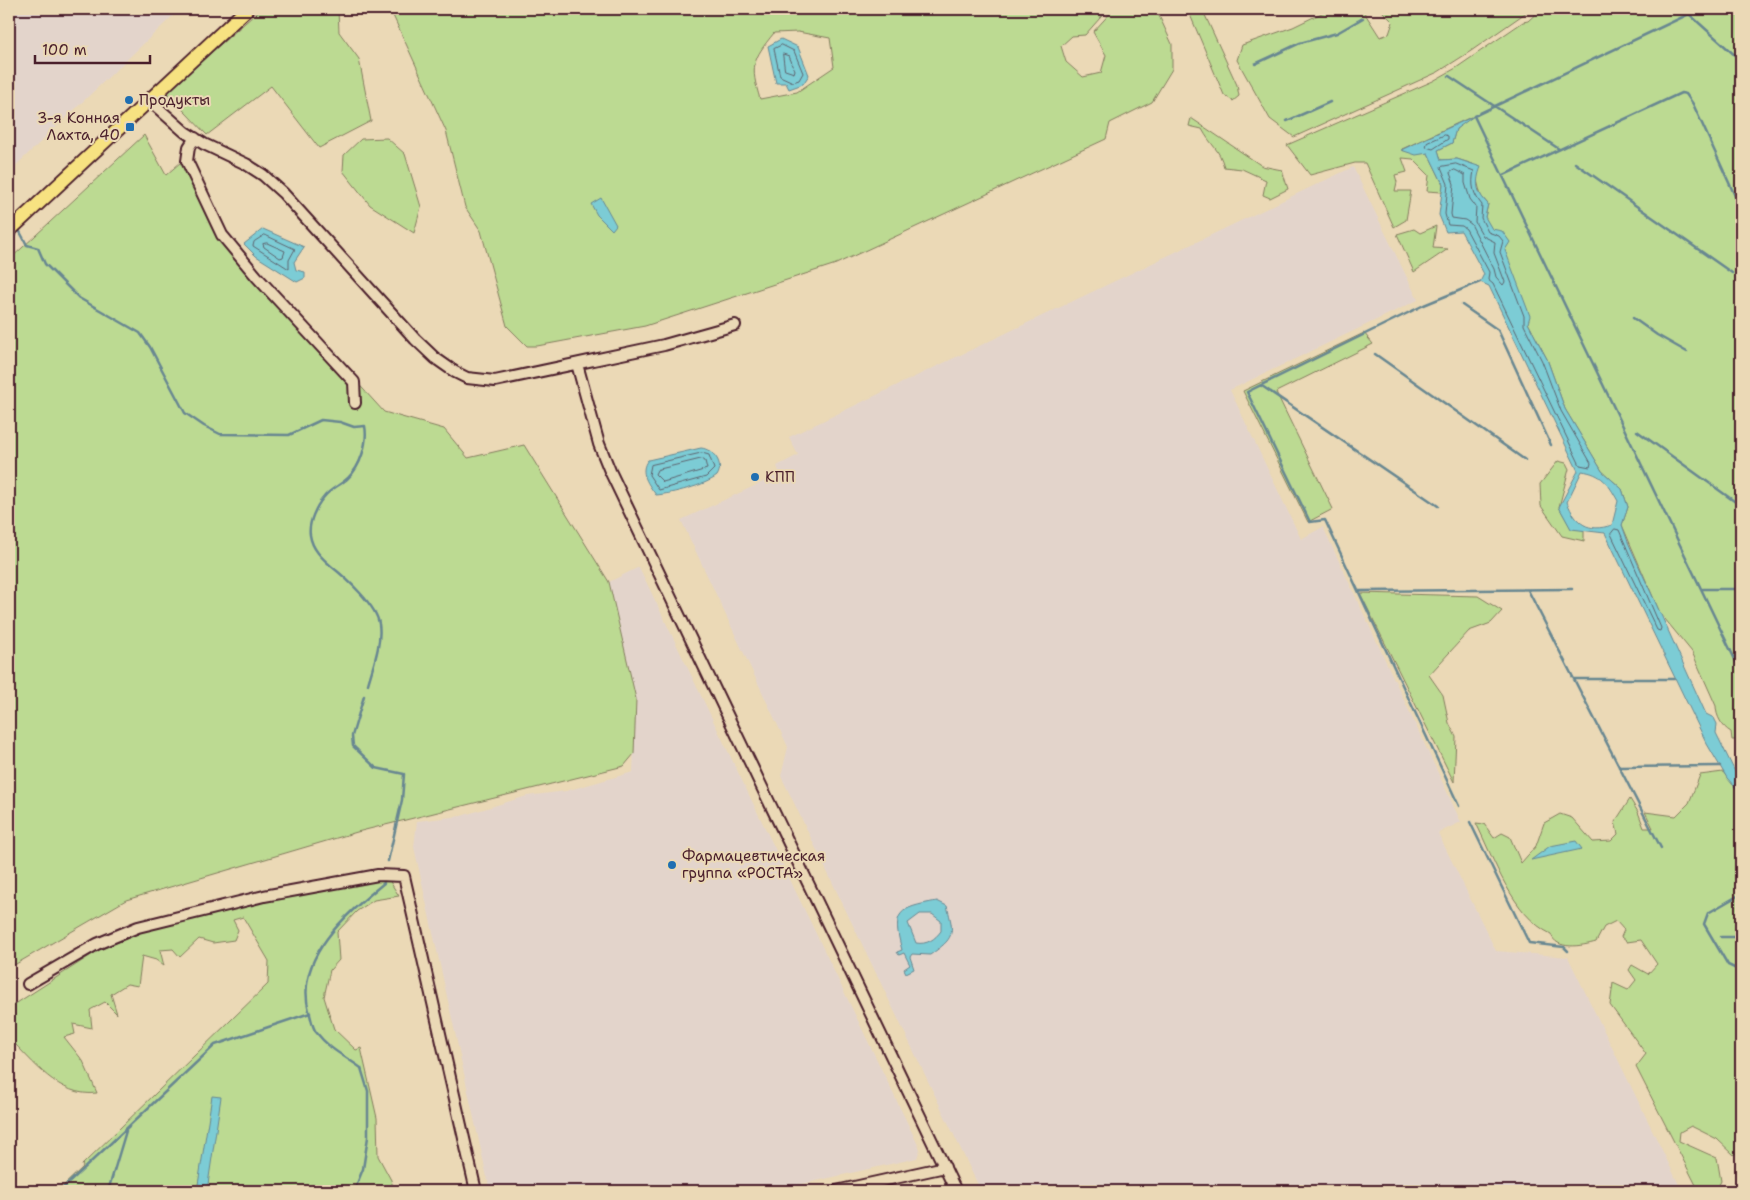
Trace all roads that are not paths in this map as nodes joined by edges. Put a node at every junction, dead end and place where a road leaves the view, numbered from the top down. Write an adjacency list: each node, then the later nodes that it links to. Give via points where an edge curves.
1 (247, 9): 2 (main road)
2 (149, 100): 3 (street); 4 (main road)
3 (196, 138): 6 (street, via 263,174 284,193 415,339 455,372 479,381 495,381); 7 (street, via 189,147 187,161 222,235 354,382)
4 (12, 228)
5 (735, 324): 6 (street, via 664,345)
6 (577, 364): 9 (street, via 599,444 610,471)
7 (355, 403)
8 (28, 984): 10 (street, via 97,944 138,927 264,896 378,875 404,876)
9 (945, 1167): 11 (street); 12 (street)
10 (476, 1191)
11 (836, 1191)
12 (956, 1191)

